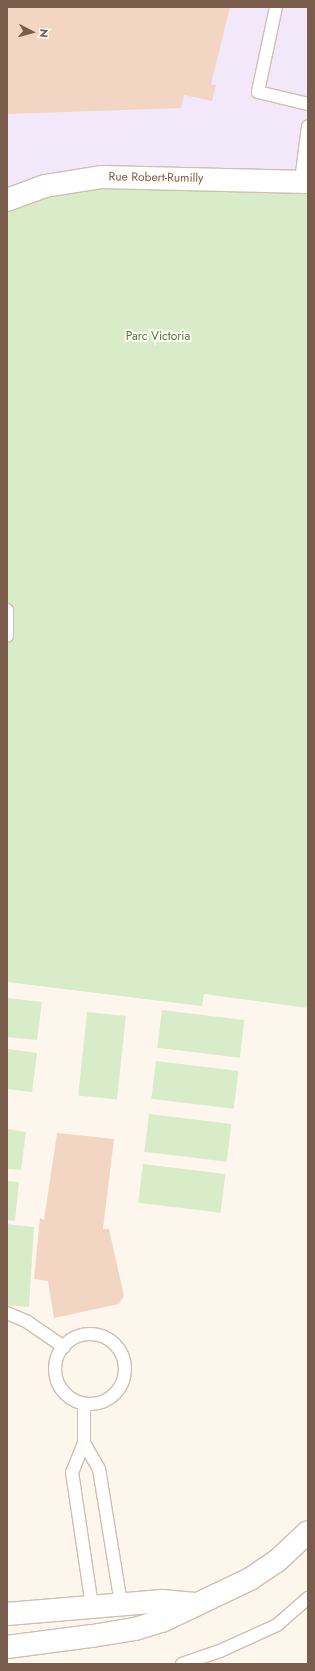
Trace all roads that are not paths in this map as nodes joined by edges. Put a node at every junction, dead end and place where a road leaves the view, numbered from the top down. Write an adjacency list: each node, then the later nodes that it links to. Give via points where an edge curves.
1 (276, 7): 2 (lane, via 258,92)
2 (308, 104)
3 (308, 126): 4 (lane)
4 (304, 181): 5 (street, Rue Robert-Rumilly, via 102,177 45,186)
5 (7, 200)
6 (7, 610): 7 (lane)
7 (7, 636)
8 (7, 1313): 9 (lane, via 26,1321)
9 (64, 1347): 10 (lane, via 55,1366 59,1386 74,1400); 10 (lane, via 82,1335 105,1337 121,1352 124,1363 122,1385 106,1400)
10 (84, 1404): 11 (lane)
11 (84, 1442): 14 (lane, via 99,1469); 16 (lane, via 72,1472)
12 (308, 1532): 15 (street, via 276,1561 250,1579 219,1596)
13 (308, 1598): 19 (lane, via 277,1625 220,1651)
14 (121, 1604): 15 (street, via 162,1601); 16 (street)
15 (195, 1604): 18 (street, via 162,1621 135,1629)
16 (92, 1606): 17 (street)
17 (7, 1614)
18 (7, 1647)
19 (182, 1664)

